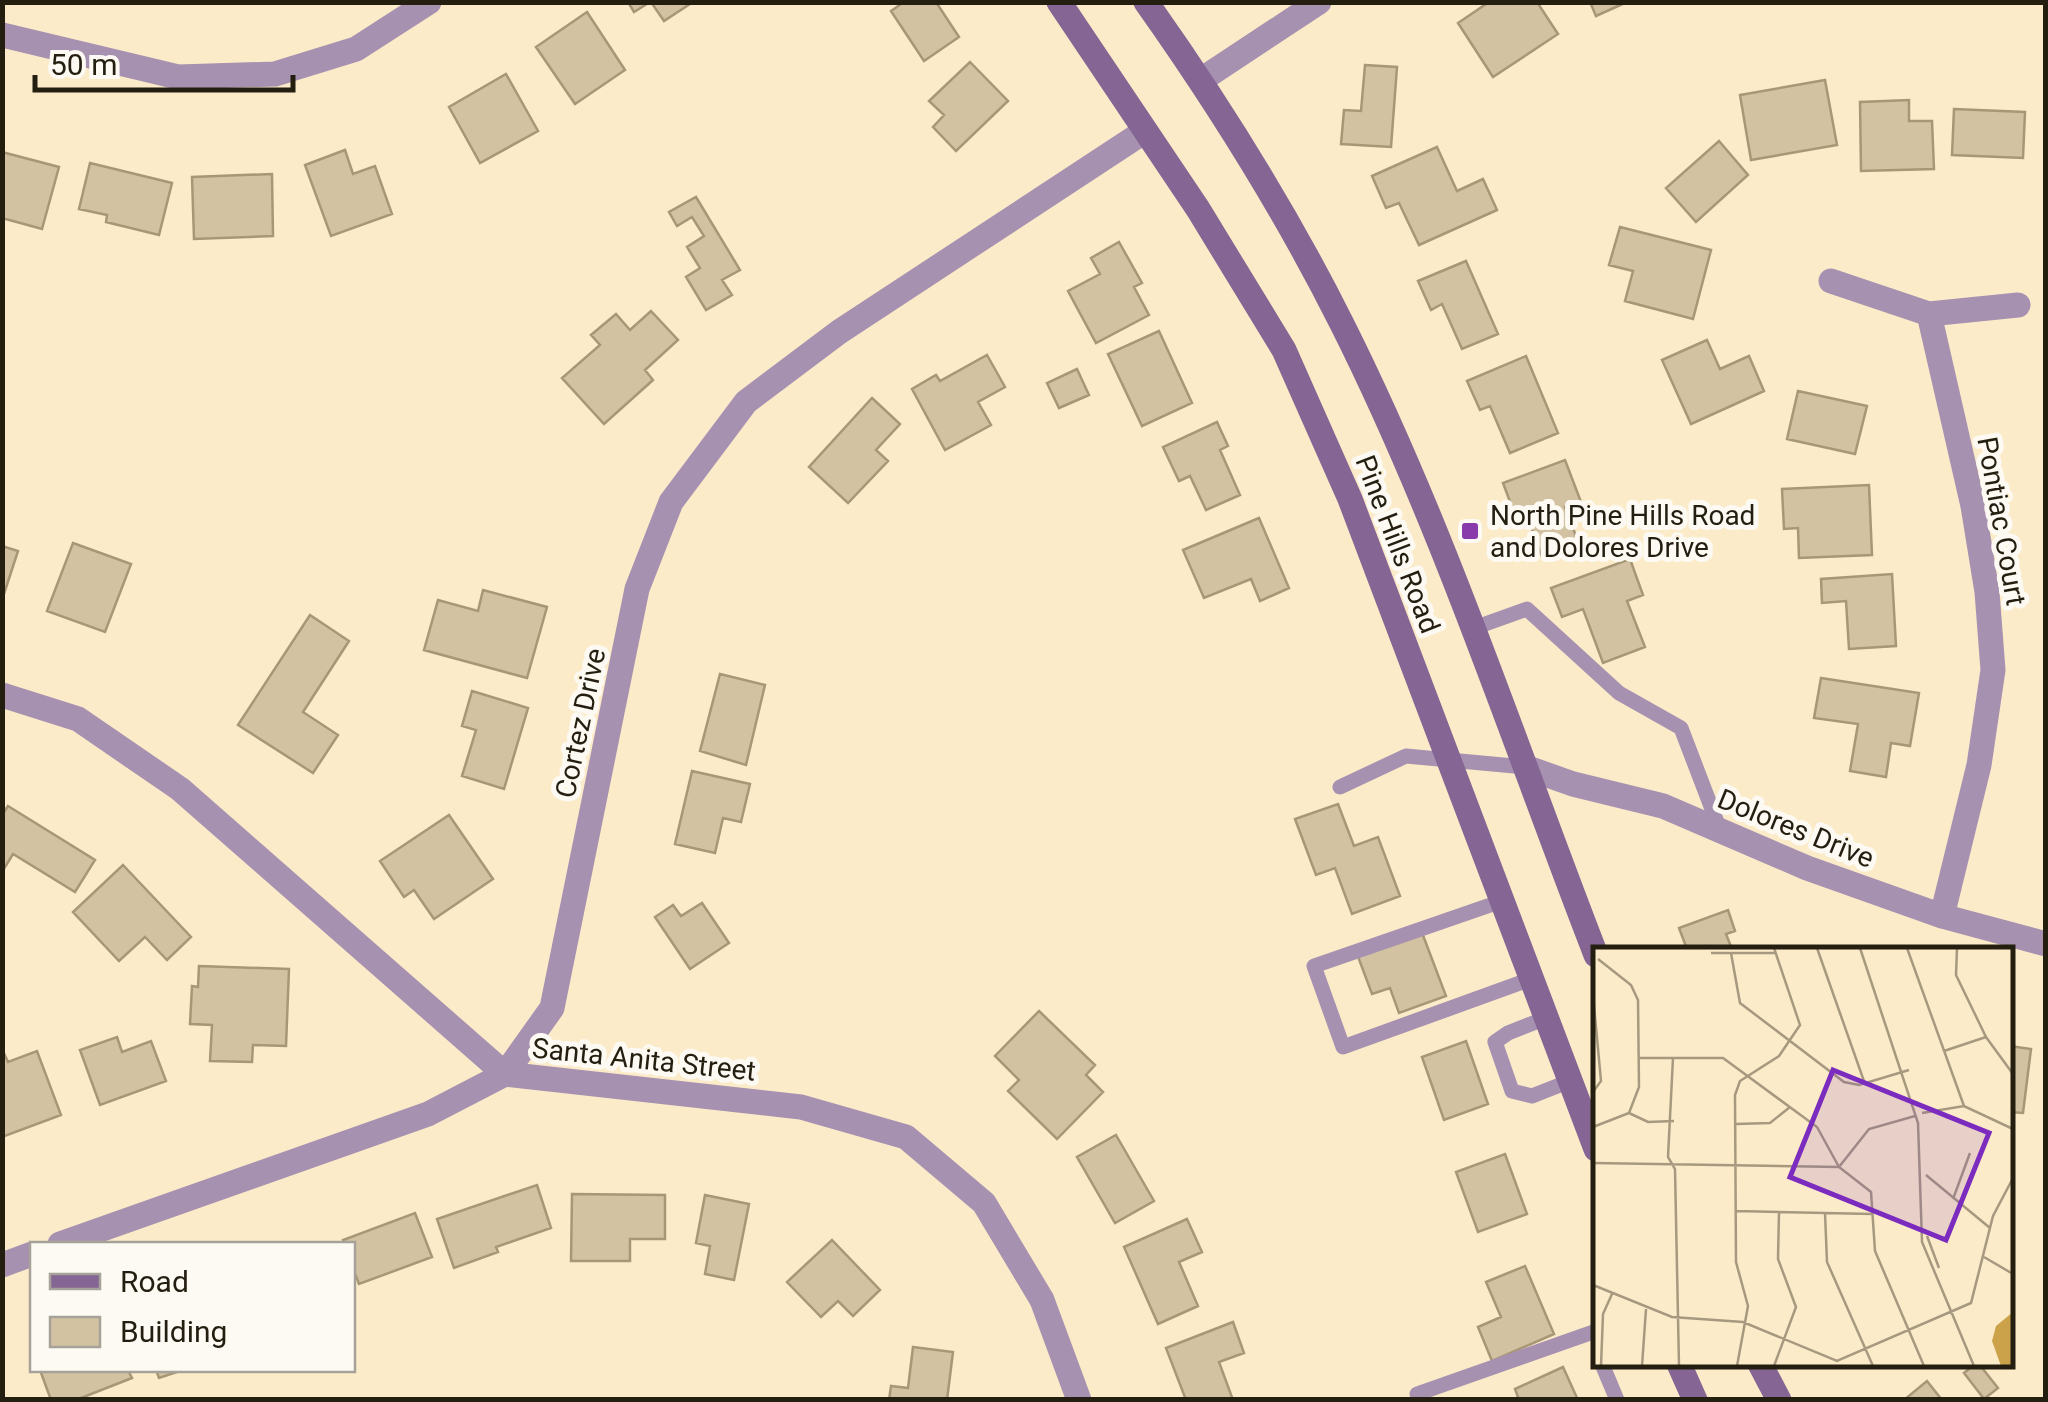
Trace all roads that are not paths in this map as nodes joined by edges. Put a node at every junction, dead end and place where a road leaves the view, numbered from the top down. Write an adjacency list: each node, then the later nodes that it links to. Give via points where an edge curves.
1 (1059, 2): 7 (main road, Pine Hills Road)
2 (1146, 2): 6 (main road, Pine Hills Road)
3 (1319, 2): 6 (street)
4 (420, 5): 5 (street, via 356,49 275,74 178,77)
5 (2, 35)
6 (1201, 80): 11 (main road, Pine Hills Road, via 1342,325)
7 (1145, 131): 13 (main road, Pine Hills Road, via 1284,350 1350,499); 23 (street, Cortez Drive, via 839,332 746,402 671,502 637,589 552,1008)
8 (1831, 281): 10 (street)
9 (2018, 305): 10 (street)
10 (1929, 314): 18 (street, Pontiac Court, via 1972,506 1993,670)
11 (1474, 628): 14 (main road, Pine Hills Road); 16 (lane, via 1527,609 1619,693 1681,728)
12 (2, 695): 23 (street, Santa Anita Street, via 78,719 180,789)
13 (1448, 760): 14 (lane); 15 (lane, via 1406,756); 17 (main road, Pine Hills Road)
14 (1525, 767): 16 (street, Dolores Drive, via 1664,806); 20 (main road, Pine Hills Road)
15 (1340, 787)
16 (1720, 830): 18 (street, Dolores Drive)
17 (1502, 901): 21 (main road, Pine Hills Road); 21 (lane, via 1314,966 1343,1047)
18 (1942, 916): 19 (street, Dolores Drive)
19 (2046, 944)
20 (1593, 947)
21 (1531, 980): 22 (main road, Pine Hills Road)
22 (1546, 1018): 24 (main road, Pine Hills Road); 24 (lane, via 1495,1042 1512,1092 1532,1096)
23 (505, 1074): 26 (street, Cortez Drive, via 428,1114); 34 (street, Santa Anita Street, via 801,1106 906,1138 984,1203 1042,1300)
24 (1570, 1081): 25 (main road, Pine Hills Road)
25 (1593, 1141)
26 (66, 1242)
27 (30, 1255): 28 (street)
28 (2, 1265)
29 (1593, 1338): 33 (lane)
30 (1603, 1367): 35 (lane)
31 (1681, 1367): 36 (main road)
32 (1761, 1367): 37 (main road)
33 (1418, 1394)
34 (1079, 1400)
35 (1617, 1400)
36 (1696, 1400)
37 (1779, 1400)

